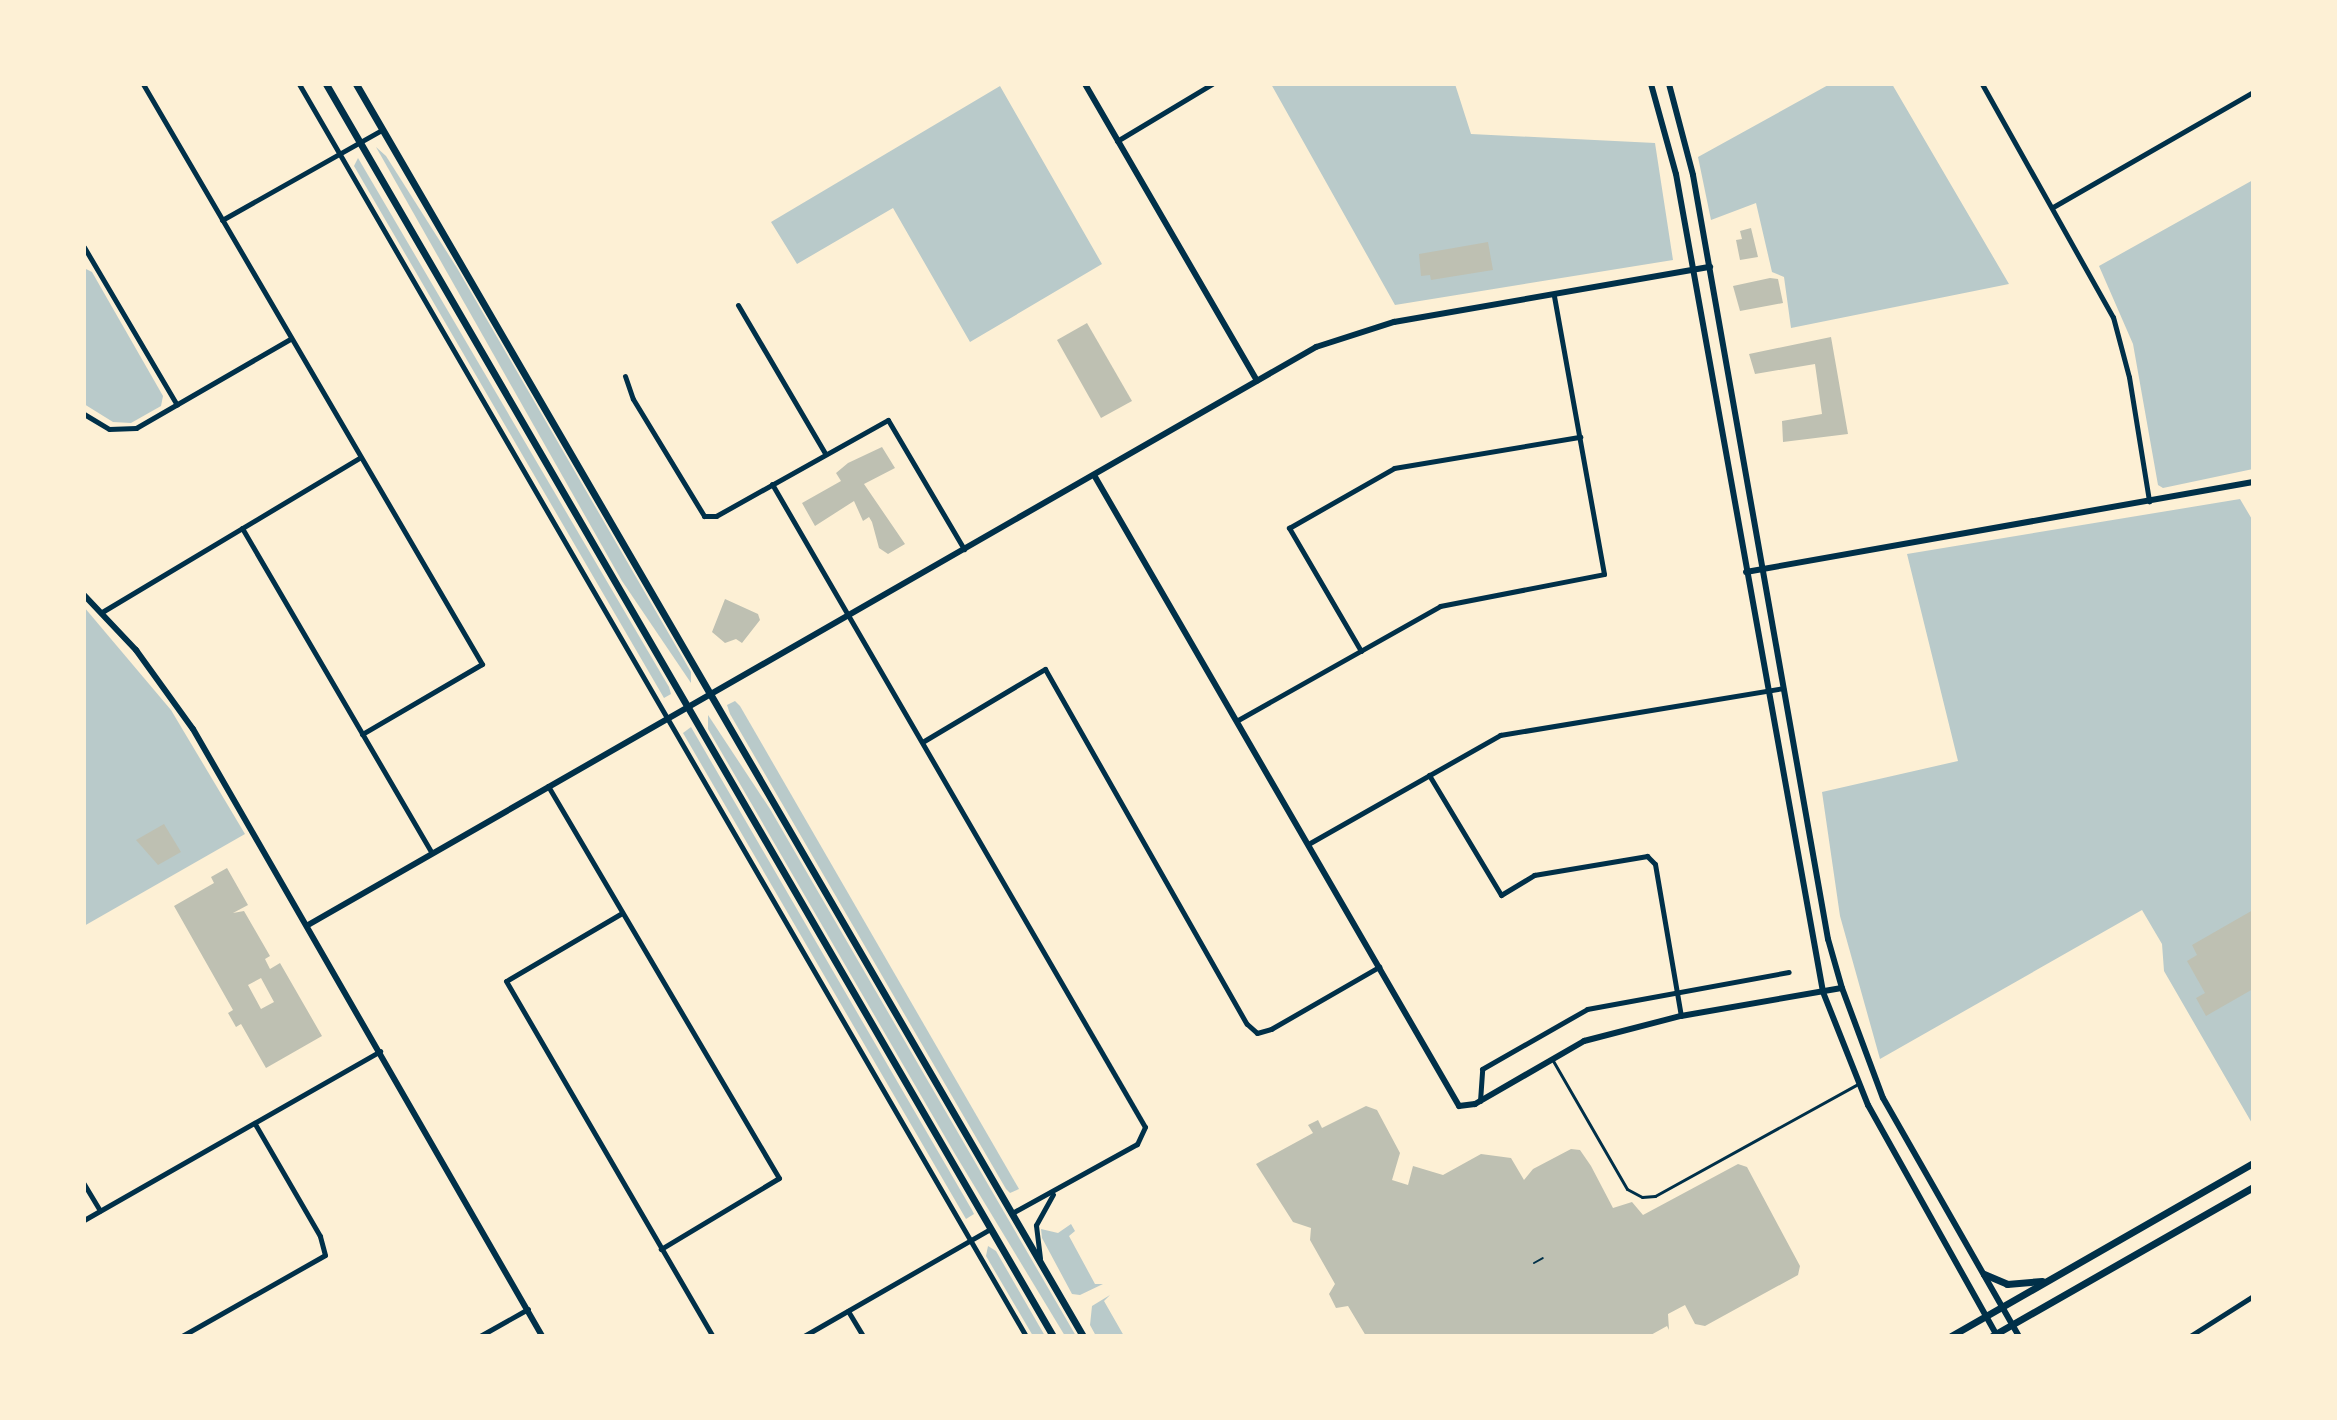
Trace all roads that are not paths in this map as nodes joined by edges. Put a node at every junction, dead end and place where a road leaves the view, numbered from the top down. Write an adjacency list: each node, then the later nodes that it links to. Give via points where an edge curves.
1 (143, 84): 16 (street)
2 (299, 84): 14 (street)
3 (326, 84): 13 (main road)
4 (356, 84): 11 (main road)
5 (1085, 84): 12 (street)
6 (1212, 84): 12 (street)
7 (1651, 84): 20 (street, via 1674,165)
8 (1669, 84): 19 (street, via 1688,148)
9 (1982, 84): 15 (street)
10 (2253, 92): 15 (street)
11 (383, 129): 13 (street); 45 (main road)
12 (1117, 141): 25 (street)
13 (360, 142): 14 (street); 46 (main road)
14 (339, 151): 16 (street); 47 (street)
15 (2053, 207): 34 (street, via 2113,317 2129,377)
16 (222, 220): 23 (street)
17 (84, 247): 18 (street)
18 (86, 257): 26 (street)
19 (1710, 267): 20 (street); 37 (street)
20 (1694, 270): 21 (street); 38 (street)
21 (1554, 295): 25 (street, via 1368,328 1316,347); 28 (street)
22 (738, 305): 29 (street)
23 (290, 339): 26 (street); 30 (street)
24 (625, 376): 33 (street, via 699,513 711,518)
25 (1257, 381): 31 (street)
26 (177, 405): 27 (street, via 122,431)
27 (84, 414)
28 (1580, 437): 42 (street, via 1604,574 1440,606); 42 (street, via 1394,468 1289,528)
29 (825, 453): 33 (street); 36 (street, via 888,420)
30 (359, 458): 35 (street); 49 (street, via 482,664)
31 (1094, 475): 36 (street); 48 (street)
32 (2253, 482): 34 (street)
33 (772, 484): 41 (street)
34 (2149, 502): 37 (street)
35 (242, 528): 40 (street); 49 (street)
36 (964, 549): 41 (street)
37 (1762, 569): 38 (street); 43 (street)
38 (1746, 572): 44 (street)
39 (84, 595): 40 (street)
40 (102, 612): 56 (street, via 188,720)
41 (850, 615): 45 (street); 50 (street)
42 (1361, 651): 48 (street)
43 (1783, 688): 44 (street); 59 (street, via 1828,939)
44 (1767, 691): 51 (street, via 1500,735); 61 (street)
45 (711, 695): 46 (street); 73 (main road)
46 (688, 708): 47 (street); 75 (main road)
47 (668, 718): 52 (street); 76 (street)
48 (1238, 720): 53 (street)
49 (362, 734): 54 (street)
50 (924, 741): 57 (street, via 1045,669 1247,1024 1257,1033); 71 (street, via 1140,1116 1144,1135 1137,1144)
51 (1429, 775): 53 (street); 60 (street, via 1501,895 1534,875 1647,856 1655,864)
52 (548, 786): 54 (street); 55 (street)
53 (1310, 843): 57 (street)
54 (432, 853): 56 (street)
55 (622, 913): 77 (street, via 506,981); 77 (street, via 779,1178)
56 (308, 925): 63 (street)
57 (1379, 967): 66 (street, via 1459,1106)
58 (1789, 972): 60 (street)
59 (1842, 988): 61 (street); 79 (street, via 1883,1098)
60 (1676, 989): 62 (street); 66 (street, via 1587,1009 1521,1046 1482,1069)
61 (1823, 992): 62 (street); 65 (street)
62 (1681, 1016): 64 (street, via 1584,1041)
63 (380, 1051): 67 (street); 83 (street)
64 (1552, 1059): 65 (lane, via 1627,1189 1642,1197 1655,1196); 66 (street)
65 (1858, 1084): 85 (street)
66 (1480, 1101)
67 (255, 1124): 72 (street); 88 (street, via 320,1236 325,1255)
68 (2253, 1163): 80 (main road)
69 (84, 1184): 72 (street)
70 (2253, 1187): 86 (main road)
71 (1057, 1189): 73 (street); 78 (street, via 1036,1225)
72 (100, 1211): 74 (street)
73 (1012, 1213): 78 (main road)
74 (84, 1220)
75 (991, 1229): 76 (street); 95 (main road)
76 (971, 1240): 84 (street); 94 (street)
77 (661, 1249): 91 (street)
78 (1041, 1263): 96 (main road)
79 (1984, 1274): 80 (main road, via 2007,1284); 82 (street)
80 (2048, 1281): 82 (main road)
81 (2253, 1296): 99 (street)
82 (2002, 1307): 85 (main road); 86 (street)
83 (529, 1308): 89 (street); 90 (street)
84 (848, 1311): 92 (street); 93 (street)
85 (1986, 1316): 87 (street); 97 (main road)
86 (2012, 1325): 87 (main road); 98 (street)
87 (1995, 1335)
88 (182, 1336)
89 (480, 1336)
90 (542, 1336)
91 (713, 1336)
92 (804, 1336)
93 (863, 1336)
94 (1026, 1336)
95 (1053, 1336)
96 (1083, 1336)
97 (1951, 1336)
98 (2019, 1336)
99 (2190, 1336)

